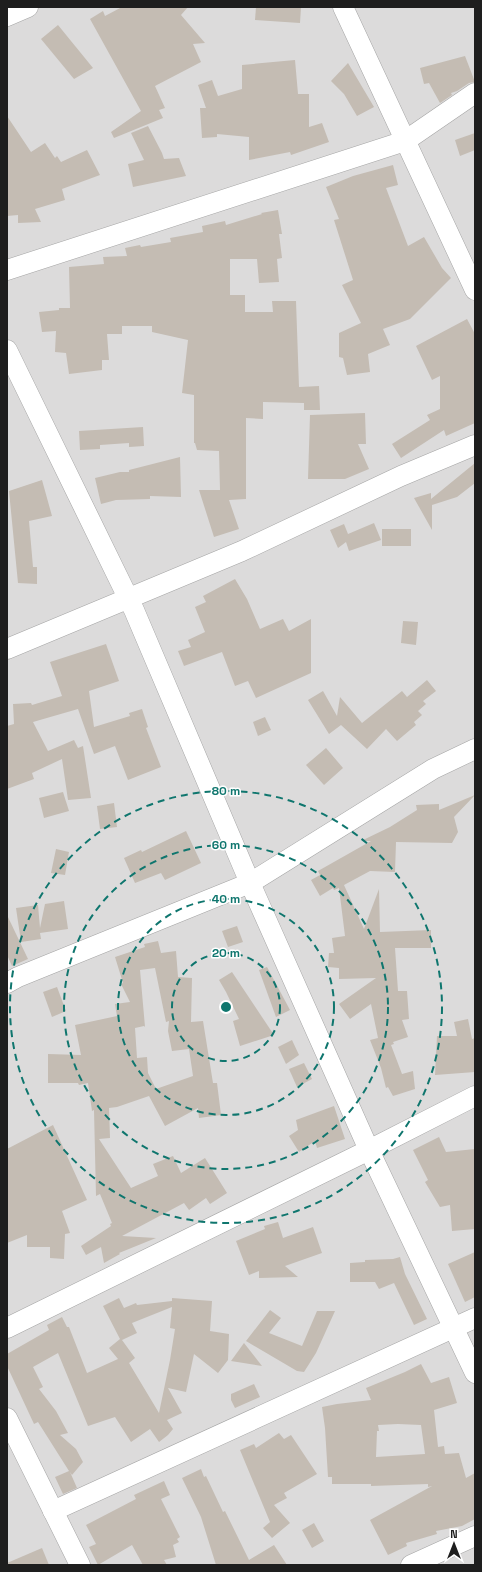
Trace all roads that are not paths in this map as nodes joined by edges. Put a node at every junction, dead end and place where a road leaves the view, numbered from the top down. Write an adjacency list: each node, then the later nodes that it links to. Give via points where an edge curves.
1 (28, 7): 3 (street)
2 (343, 7): 5 (street)
3 (7, 16)
4 (475, 93): 5 (street)
5 (406, 141): 6 (street); 7 (street)
6 (7, 270)
7 (475, 290)
8 (7, 350): 10 (street)
9 (475, 446): 10 (street, via 394,480 242,551)
10 (128, 598): 11 (street); 13 (street)
11 (7, 648)
12 (475, 749): 13 (street, via 433,769)
13 (250, 883): 14 (street); 16 (street)
14 (7, 983)
15 (475, 1096): 16 (street)
16 (369, 1150): 18 (street); 19 (street)
17 (475, 1318): 19 (street)
18 (7, 1328)
19 (454, 1328): 20 (street); 22 (street)
20 (475, 1373)
21 (7, 1418): 22 (street)
22 (53, 1510): 24 (street)
23 (475, 1536): 25 (street)
24 (80, 1565)
25 (411, 1565)

